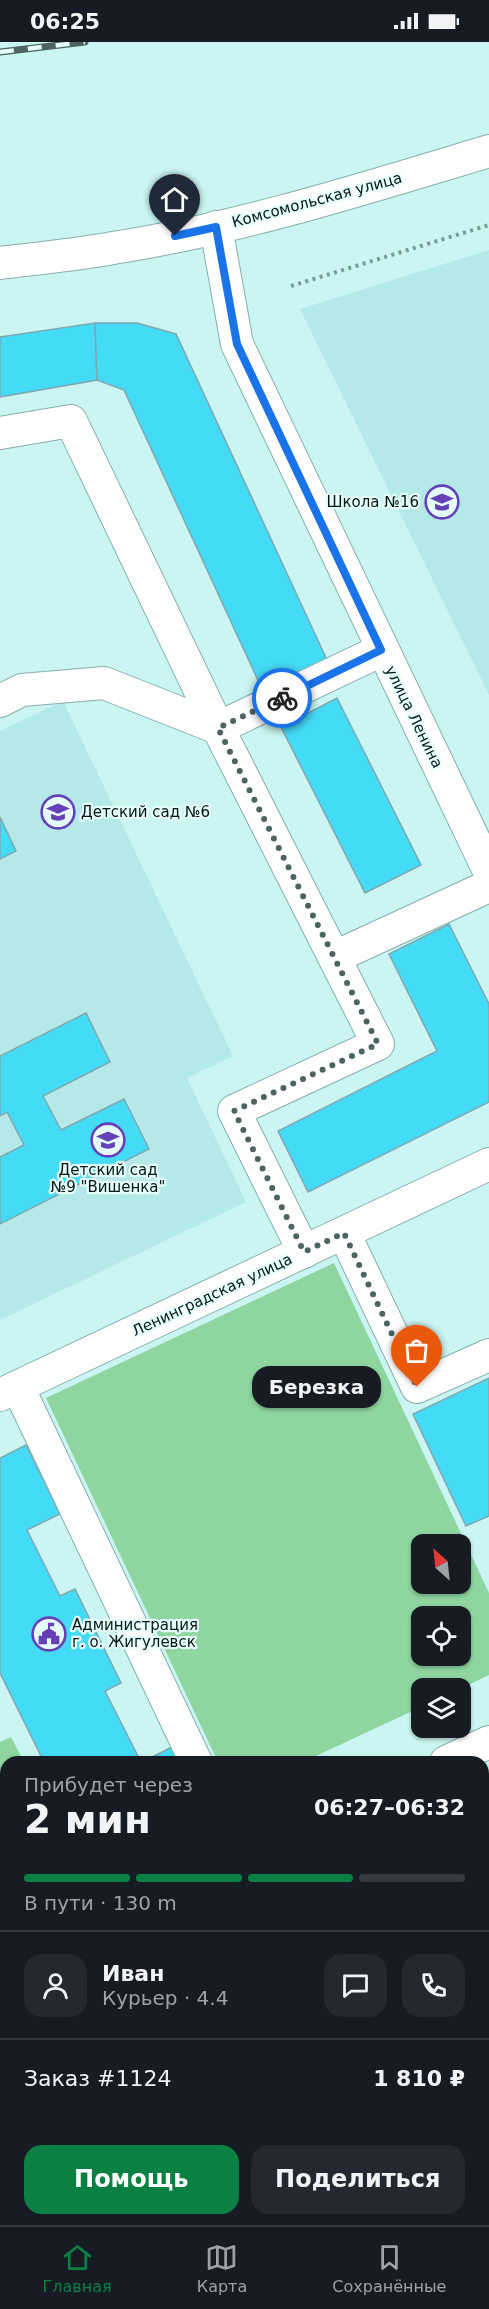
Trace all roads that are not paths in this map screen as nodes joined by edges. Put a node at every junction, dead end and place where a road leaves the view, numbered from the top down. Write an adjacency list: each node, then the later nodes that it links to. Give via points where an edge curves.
1 (489, 151): 2 (street, Комсомольская улица, via 340,196)
2 (216, 227): 3 (street, Комсомольская улица, via 114,248); 5 (street, улица Ленина, via 237,344)
3 (0, 263)
4 (0, 433): 7 (street, via 72,421)
5 (381, 650): 7 (street); 8 (street, улица Ленина)
6 (0, 701): 7 (street, via 22,690 104,683)
7 (218, 728): 10 (street)
8 (489, 871)
9 (489, 886): 10 (street)
10 (335, 957): 13 (street, via 378,1044 234,1111)
11 (489, 1164): 12 (street, Ленинградская улица)
12 (344, 1233): 13 (street, Ленинградская улица); 14 (street, via 417,1387)
13 (304, 1252): 15 (street, Ленинградская улица)
14 (489, 1355)
15 (9, 1391): 17 (street)
16 (489, 1742): 18 (street)
17 (193, 1756)
18 (459, 1756)

